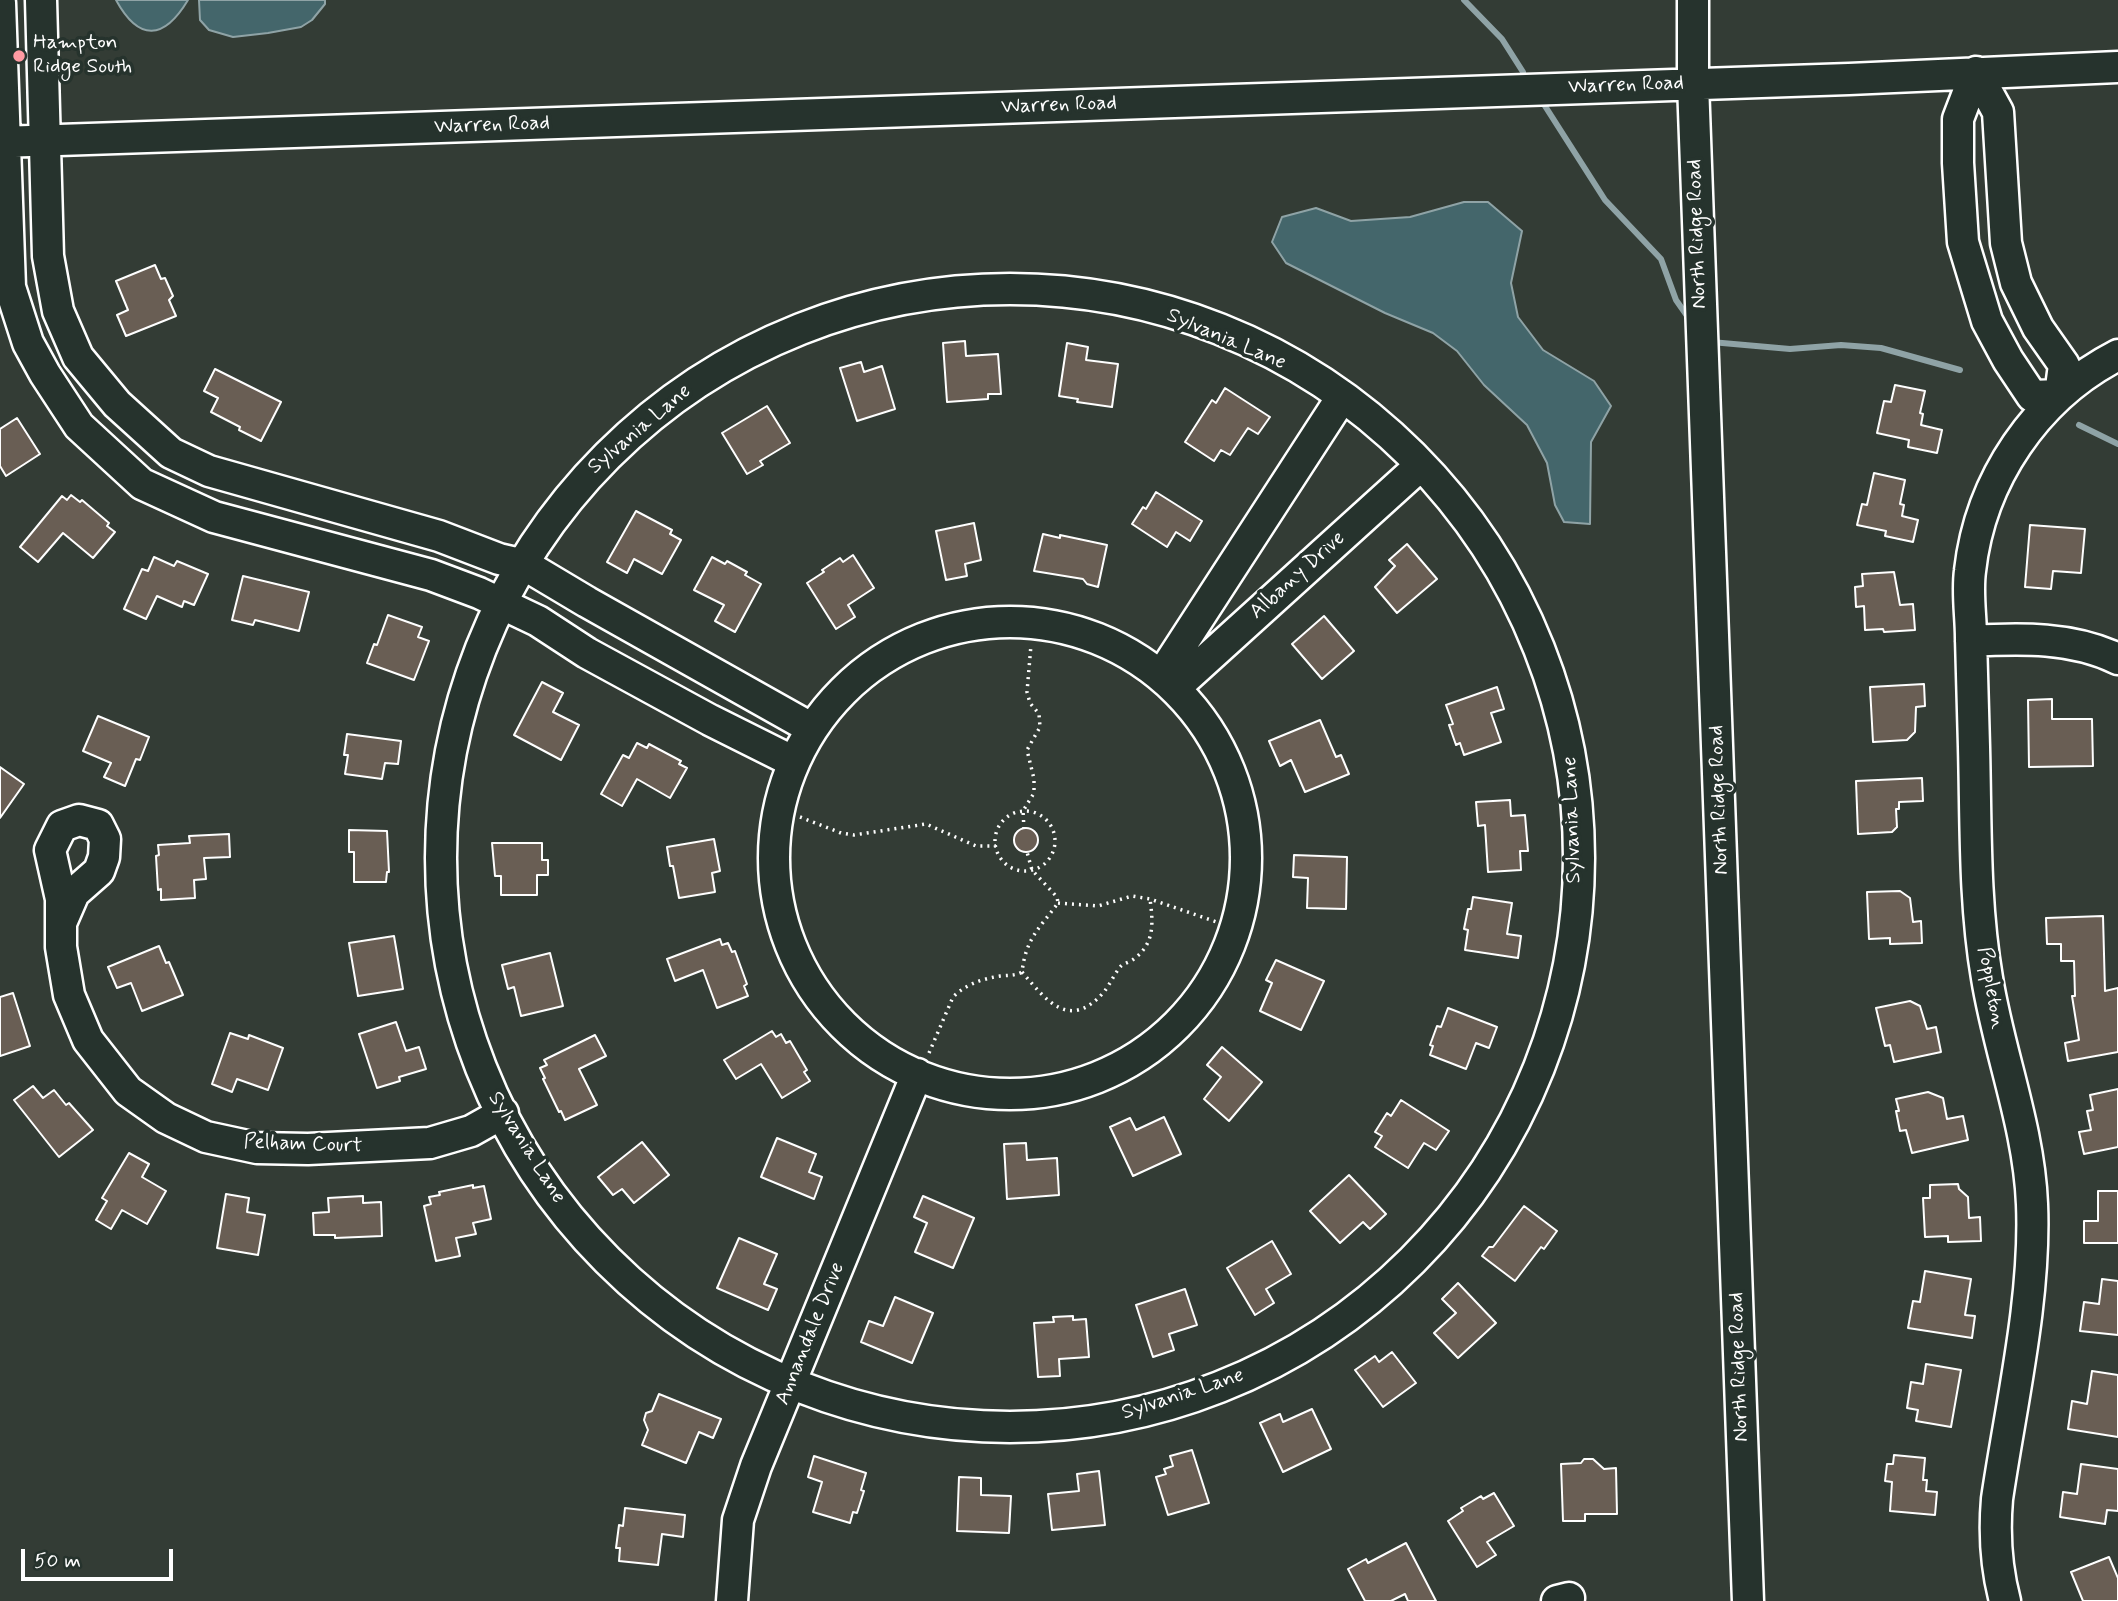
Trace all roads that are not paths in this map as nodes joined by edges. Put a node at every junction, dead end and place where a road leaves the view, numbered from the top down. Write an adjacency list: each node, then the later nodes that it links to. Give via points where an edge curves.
1 (41, 0): 7 (street)
2 (1693, 0): 6 (street, North Ridge Road)
3 (0, 3): 8 (street)
4 (2118, 66): 5 (street, Warren Road)
5 (1976, 72): 6 (street, Warren Road); 12 (street, via 1998,112 2006,243 2016,282 2038,328 2064,365); 12 (street, via 1958,119 1962,229 1972,277 1987,321 2032,396)
6 (1693, 83): 7 (street, Warren Road); 31 (street, North Ridge Road)
7 (44, 140): 8 (street, Warren Road); 10 (street, via 48,256 58,312)
8 (2, 141): 11 (street, via 10,287 28,343)
9 (2118, 355): 12 (street, Poppleton)
10 (78, 357): 11 (street); 15 (street, via 117,404 171,453 209,471)
11 (44, 374): 16 (street, via 79,426 142,484 214,517)
12 (2060, 395): 20 (street, Poppleton, via 2005,462 1981,519 1969,575)
13 (1342, 397): 14 (street, Sylvania Lane); 17 (street, Sylvania Lane, via 1271,355 1196,323 1123,301 1063,292 1010,291 893,302 810,325 759,346 661,407 578,484 530,548); 23 (street)
14 (1421, 465): 23 (street, Albany Drive); 29 (street, Sylvania Lane, via 1503,573 1542,653 1571,749 1577,873 1567,971 1527,1104 1493,1166 1454,1218 1393,1283 1314,1342 1231,1384 1134,1415 1035,1427 960,1425 876,1412)
15 (330, 507): 16 (street); 17 (street)
16 (320, 546): 18 (street, via 456,583)
17 (526, 565): 18 (street, Sylvania Lane); 19 (street)
18 (504, 605): 22 (street); 28 (street, Sylvania Lane, via 489,628 461,706 444,793 440,862 456,996 486,1083)
19 (654, 640): 22 (street); 24 (street)
20 (1971, 641): 21 (street, via 2056,642); 32 (street, Poppleton, via 1981,937 1994,1016 2025,1143 2032,1201 2029,1291 1995,1524)
21 (2118, 659)
22 (629, 676): 25 (street)
23 (1170, 680): 24 (street, via 1130,654 1089,636 1046,625 1001,623 957,629 915,644 838,694); 27 (street, via 1214,735 1237,784 1248,837 1246,891 1237,929 1207,992 1171,1033 1127,1064 1077,1085 1023,1094 969,1090)
24 (810, 728): 25 (street)
25 (792, 761): 27 (street, via 777,812 773,850 776,897 790,949 822,1003 872,1051 898,1067)
26 (61, 923): 28 (street, Pelham Court, via 69,995 88,1040 128,1091 166,1118 206,1137 257,1148 404,1146 471,1131)
27 (923, 1063): 29 (street, Annandale Drive)
28 (503, 1113): 29 (street, Sylvania Lane, via 567,1214 632,1283 697,1334)
29 (790, 1384): 30 (street, Annandale Drive, via 738,1520)
30 (732, 1601)
31 (1748, 1601)
32 (2005, 1601)

